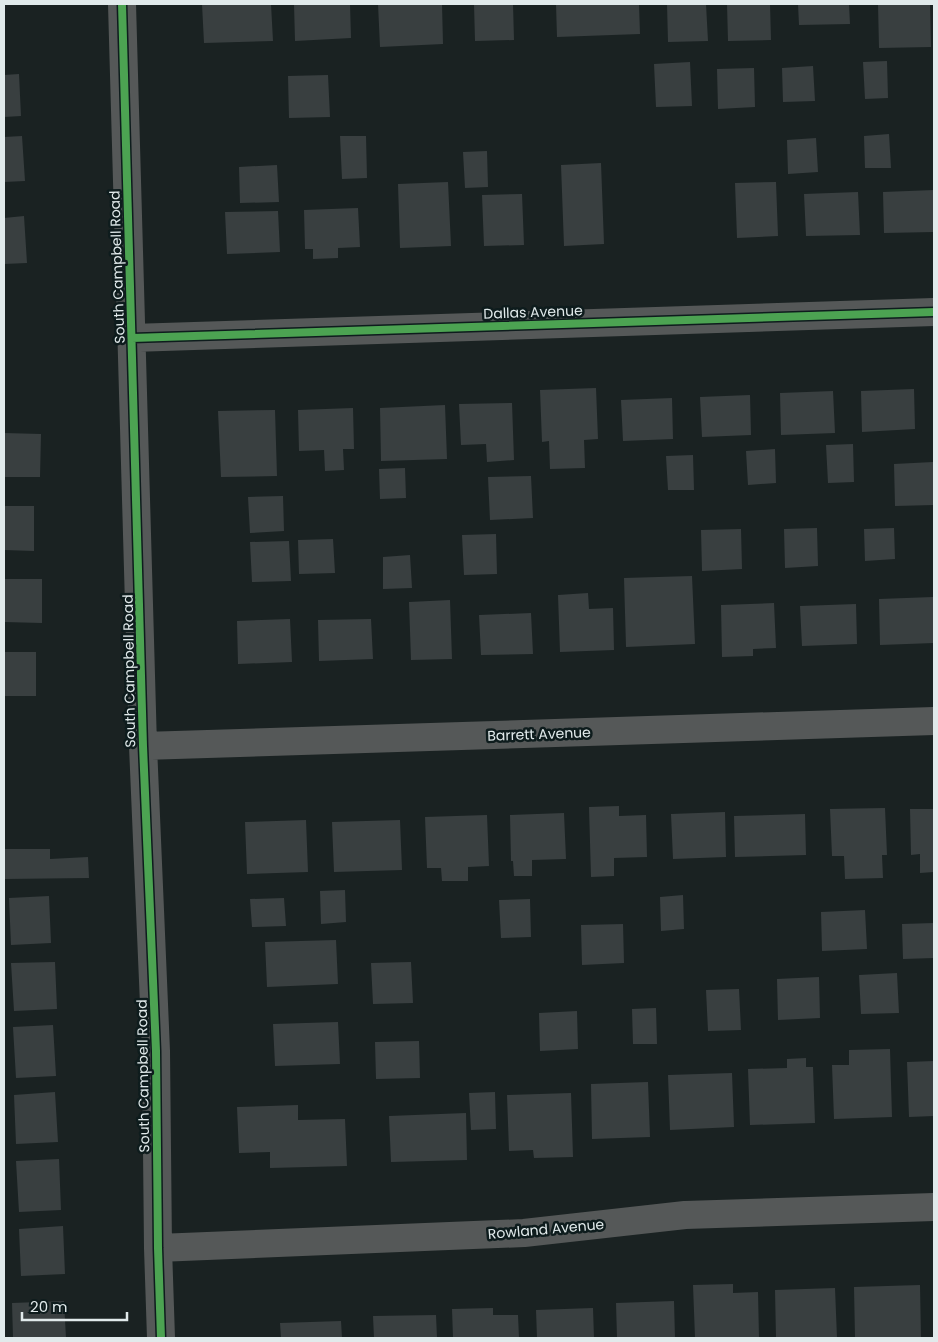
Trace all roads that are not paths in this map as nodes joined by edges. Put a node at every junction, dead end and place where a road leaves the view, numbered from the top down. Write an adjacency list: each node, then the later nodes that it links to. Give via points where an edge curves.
1 (122, 4): 3 (street, South Campbell Road)
2 (934, 312): 3 (street, Dallas Avenue)
3 (132, 338): 5 (street, South Campbell Road)
4 (934, 722): 5 (street, Barrett Avenue)
5 (143, 746): 7 (street, South Campbell Road, via 156,1051)
6 (934, 1207): 7 (street, Rowland Avenue, via 685,1215 524,1233)
7 (158, 1248): 8 (street, South Campbell Road)
8 (161, 1338)

